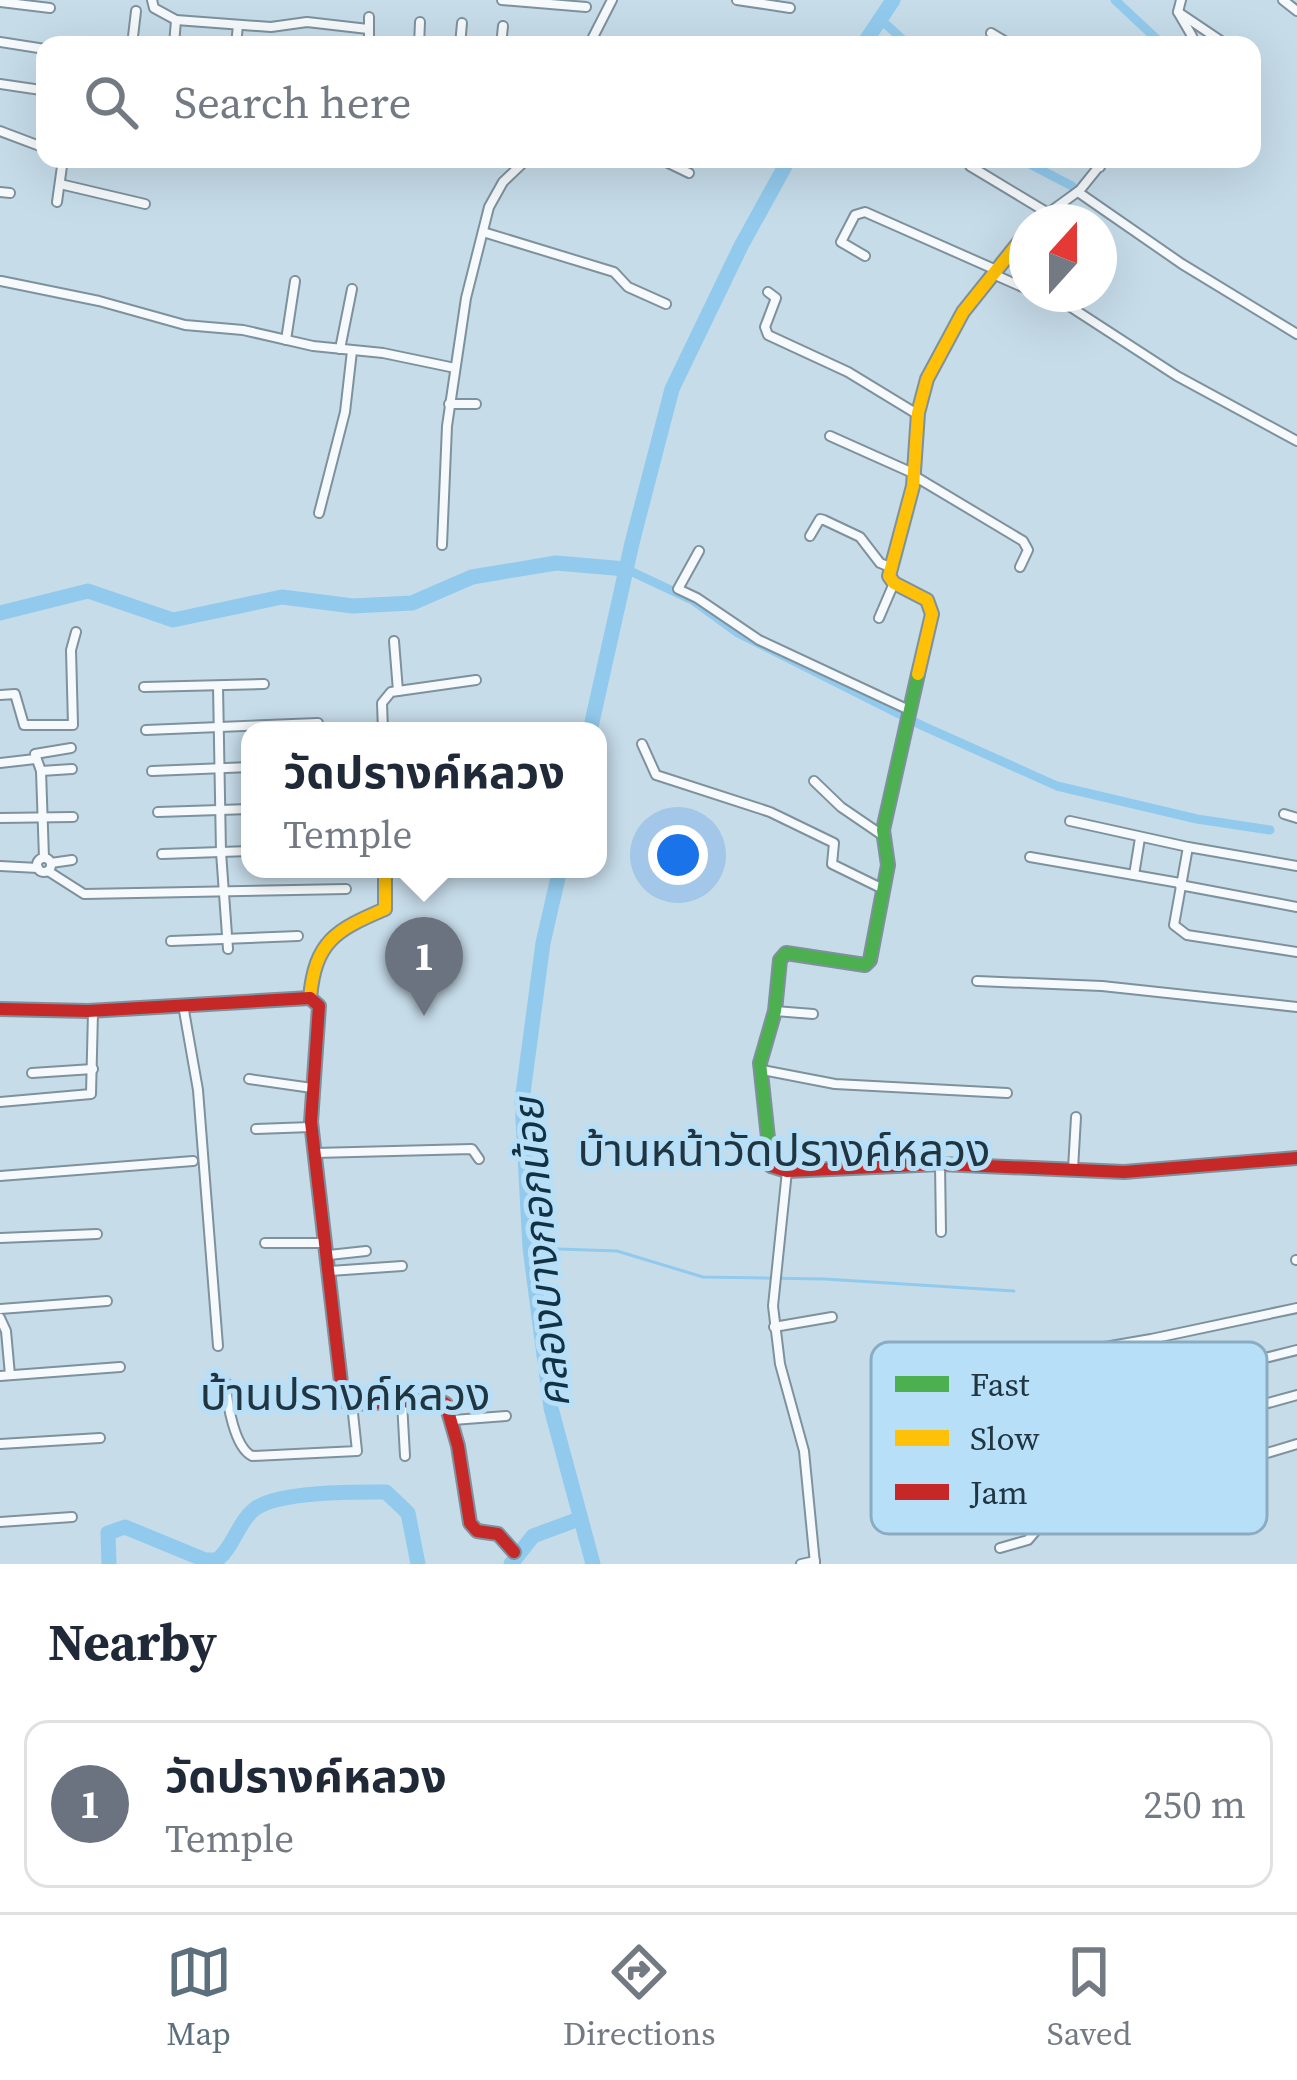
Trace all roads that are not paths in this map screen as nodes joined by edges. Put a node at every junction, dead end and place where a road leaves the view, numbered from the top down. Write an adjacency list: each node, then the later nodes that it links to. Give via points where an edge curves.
1 (152, 0): 14 (street)
2 (502, 0): 8 (street)
3 (612, 0): 28 (street)
4 (736, 0): 10 (street)
5 (1283, 0): 12 (street)
6 (0, 2): 9 (street)
7 (1177, 4): 30 (street); 31 (street)
8 (586, 7)
9 (50, 8)
10 (790, 8)
11 (136, 11): 21 (street)
12 (1297, 11)
13 (369, 17): 19 (street)
14 (176, 20): 17 (street); 22 (street)
15 (420, 22): 25 (street)
16 (463, 23): 26 (street)
17 (238, 25): 19 (street); 23 (street)
18 (503, 26): 27 (street)
19 (368, 29): 24 (street)
20 (991, 33): 29 (street)
21 (133, 36)
22 (175, 36)
23 (237, 36)
24 (368, 36)
25 (419, 36)
26 (461, 36)
27 (502, 36)
28 (594, 36)
29 (996, 36)
30 (1192, 36)
31 (1216, 36)
32 (0, 42): 33 (street)
33 (36, 48)
34 (0, 84): 35 (street)
35 (36, 89)
36 (0, 131): 37 (street)
37 (36, 144)
38 (63, 168): 44 (street)
39 (517, 168): 50 (street)
40 (679, 168): 43 (street)
41 (973, 168): 48 (street)
42 (1098, 168): 45 (street)
43 (689, 173)
44 (60, 184): 46 (street); 47 (street)
45 (1079, 191): 49 (street); 61 (street)
46 (57, 202)
47 (145, 204)
48 (1033, 204)
49 (1061, 204)
50 (483, 232): 59 (street, via 614,272); 65 (street)
51 (1009, 254): 53 (street)
52 (865, 256): 53 (street, via 841,242 865,212)
53 (994, 272): 55 (street); 68 (street, via 932,366)
54 (295, 280): 62 (street)
55 (1009, 280)
56 (1, 281): 62 (street)
57 (352, 289): 63 (street)
58 (768, 292): 68 (street, via 776,298 768,335)
59 (665, 304)
60 (1078, 312): 70 (street)
61 (1297, 334)
62 (286, 340): 63 (street)
63 (340, 350): 64 (street)
64 (352, 351): 65 (street); 72 (street)
65 (455, 368): 66 (street)
66 (449, 404): 67 (street); 74 (street)
67 (476, 404)
68 (919, 414): 71 (street)
69 (830, 436): 71 (street)
70 (1297, 441)
71 (915, 475): 76 (street); 77 (street, via 1023,541)
72 (319, 513)
73 (809, 536): 76 (street, via 824,520 860,537 880,563)
74 (442, 544)
75 (699, 551): 88 (street, via 678,590)
76 (891, 560): 78 (street)
77 (1020, 567)
78 (894, 583): 79 (street); 88 (street, via 932,609)
79 (879, 618)
80 (76, 632): 87 (street, via 73,725 24,725 14,694)
81 (394, 641): 86 (street)
82 (476, 680): 86 (street)
83 (263, 684): 84 (street)
84 (218, 686): 85 (street); 90 (street)
85 (144, 687)
86 (398, 691): 89 (street, via 384,698)
87 (0, 695)
88 (908, 716): 112 (street)
89 (383, 722)
90 (220, 726): 91 (street); 92 (street); 98 (street)
91 (241, 726)
92 (146, 730)
93 (642, 744): 127 (street, via 656,775 790,820 835,843 832,864)
94 (71, 748): 95 (street)
95 (35, 759): 96 (street); 101 (street)
96 (0, 763)
97 (241, 767): 98 (street)
98 (222, 768): 100 (street); 103 (street)
99 (72, 769): 101 (street)
100 (152, 770)
101 (40, 771): 109 (street)
102 (814, 782): 112 (street)
103 (220, 809): 104 (street); 105 (street); 116 (street)
104 (241, 809)
105 (158, 812)
106 (1284, 814): 110 (street)
107 (73, 817): 109 (street)
108 (0, 818): 109 (street)
109 (43, 818): 120 (street)
110 (1297, 818)
111 (1070, 821): 113 (street)
112 (883, 836): 127 (street)
113 (1140, 838): 114 (street); 123 (street)
114 (1188, 847): 122 (street); 125 (street)
115 (241, 851): 116 (street)
116 (220, 852): 117 (street); 128 (street)
117 (162, 854)
118 (1030, 857): 123 (street)
119 (72, 860): 120 (street)
120 (48, 864): 121 (street); 128 (street, via 84,894)
121 (0, 866)
122 (1297, 866)
123 (1134, 874): 125 (street)
124 (385, 878): 135 (street, via 385,909 326,939 315,954)
125 (1180, 884): 129 (street); 133 (street, via 1178,931)
126 (346, 889): 128 (street)
127 (883, 889): 140 (street, via 868,963 787,952 779,960)
128 (223, 890): 132 (street)
129 (1297, 907)
130 (298, 936): 132 (street)
131 (171, 941): 132 (street)
132 (227, 944)
133 (1297, 952)
134 (976, 981): 137 (street)
135 (310, 998): 136 (street); 146 (street, via 319,1006 320,1029)
136 (182, 1004): 139 (street); 175 (street, via 198,1090)
137 (1297, 1007)
138 (0, 1009): 139 (street)
139 (93, 1010): 142 (street)
140 (775, 1011): 141 (street); 144 (street)
141 (813, 1014)
142 (93, 1069): 143 (street); 148 (street, via 88,1096)
143 (32, 1073)
144 (763, 1076): 147 (street); 158 (street, via 770,1166)
145 (249, 1079): 146 (street)
146 (312, 1088): 150 (street)
147 (1007, 1094)
148 (0, 1102)
149 (1076, 1117): 157 (street)
150 (311, 1127): 151 (street); 152 (street)
151 (256, 1129)
152 (314, 1153): 154 (street, via 472,1149); 164 (street)
153 (1297, 1158): 157 (street)
154 (478, 1159)
155 (193, 1161): 159 (street)
156 (940, 1164): 157 (street); 158 (street); 160 (street)
157 (1073, 1169)
158 (787, 1172): 173 (street)
159 (0, 1176)
160 (940, 1232)
161 (97, 1234): 162 (street)
162 (0, 1238)
163 (265, 1243): 164 (street)
164 (327, 1249): 165 (street); 167 (street)
165 (366, 1251)
166 (402, 1266): 167 (street)
167 (330, 1271): 184 (street, via 343,1400)
168 (107, 1301): 170 (street)
169 (1297, 1308): 174 (street)
170 (0, 1309)
171 (832, 1317): 173 (street)
172 (0, 1318): 179 (street)
173 (774, 1327): 197 (street, via 801,1436)
174 (1134, 1342)
175 (218, 1346)
176 (1297, 1350): 177 (street)
177 (1267, 1357)
178 (120, 1367): 179 (street)
179 (5, 1375)
180 (226, 1382): 184 (street, via 239,1444 251,1456 357,1451)
181 (1297, 1395): 183 (street)
182 (402, 1402): 184 (street); 186 (street, via 440,1400); 191 (street)
183 (1267, 1403)
184 (352, 1404)
185 (506, 1416): 186 (street)
186 (453, 1420): 196 (street, via 470,1523 498,1534)
187 (100, 1438): 188 (street)
188 (0, 1444)
189 (1297, 1444): 190 (street)
190 (1267, 1453)
191 (405, 1456)
192 (73, 1517): 193 (street)
193 (0, 1522)
194 (1033, 1534): 195 (street)
195 (1000, 1548)
196 (514, 1552)
197 (815, 1562): 198 (street)
198 (801, 1564)

